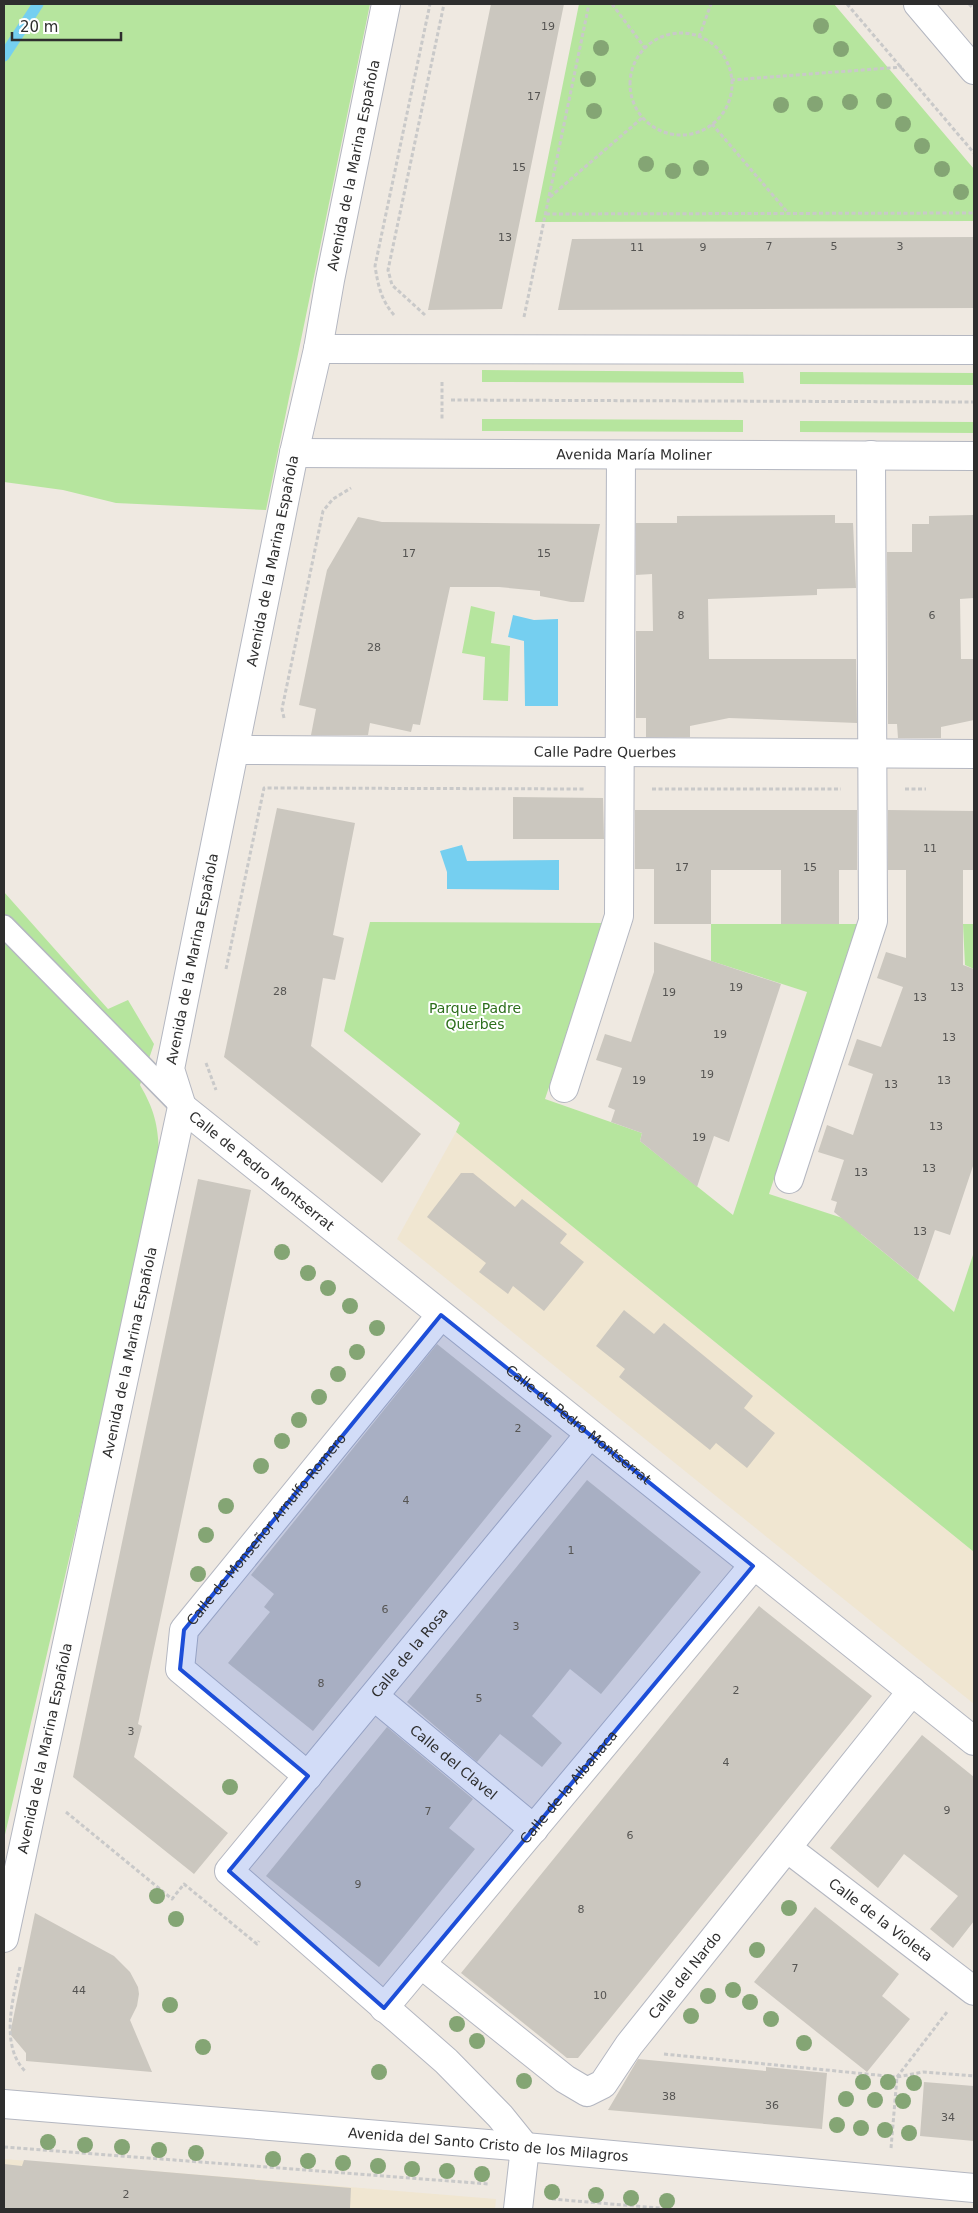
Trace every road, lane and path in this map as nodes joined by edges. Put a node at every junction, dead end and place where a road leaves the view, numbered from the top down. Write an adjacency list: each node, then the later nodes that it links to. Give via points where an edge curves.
1 (386, 4): 26 (street, Avenida de la Marina Española)
2 (430, 4): 23 (path, via 375,266 378,288 386,306)
3 (444, 4): 24 (path, via 388,270 392,285 430,320)
4 (589, 4): 19 (path)
5 (612, 4): 12 (path)
6 (711, 4): 11 (path)
7 (847, 4): 13 (path)
8 (918, 4): 14 (street)
9 (969, 4): 10 (path)
10 (974, 10)
11 (699, 37): 12 (path, via 667,36); 15 (path, via 715,46 723,56)
12 (645, 48): 16 (path, via 634,64 630,82 635,107)
13 (902, 68): 15 (path); 18 (path)
14 (974, 70)
15 (731, 80): 17 (path, via 727,105)
16 (642, 118): 17 (path, via 663,132 675,134 694,133); 19 (path)
17 (712, 124): 22 (path)
18 (974, 153)
19 (549, 198): 21 (path)
20 (974, 213): 22 (path)
21 (546, 214): 22 (path); 25 (path)
22 (789, 214)
23 (397, 319)
24 (422, 320)
25 (524, 320)
26 (318, 349): 27 (street); 31 (street, Avenida de la Marina Española)
27 (442, 349): 28 (street); 32 (path)
28 (974, 350)
29 (451, 400): 30 (path)
30 (974, 402)
31 (294, 453): 32 (street, Avenida María Moliner); 38 (street, Avenida de la Marina Española)
32 (442, 454): 33 (street, Avenida María Moliner)
33 (621, 455): 34 (street, Avenida María Moliner); 39 (street)
34 (871, 455): 35 (street, Avenida María Moliner); 40 (street)
35 (974, 456)
36 (360, 486): 37 (path, via 333,499 323,511 282,709)
37 (285, 721)
38 (235, 750): 39 (street, Calle Padre Querbes); 44 (street, Avenida de la Marina Española, via 170,1069)
39 (619, 752): 40 (street, Calle Padre Querbes); 43 (street, via 620,916)
40 (872, 754): 41 (street, Calle Padre Querbes); 45 (street, via 873,921)
41 (974, 754)
42 (4, 926): 44 (lane)
43 (564, 1088)
44 (182, 1107): 46 (street, Calle de Pedro Montserrat); 56 (street, Avenida de la Marina Española)
45 (789, 1179)
46 (441, 1315): 47 (street, Calle de Pedro Montserrat); 52 (street, Calle de Monseñor Arnulfo Romero, via 184,1630 180,1669)
47 (589, 1435): 48 (street, Calle de Pedro Montserrat); 50 (street, Calle de la Rosa)
48 (753, 1566): 49 (street, Calle de Pedro Montserrat); 54 (street, Calle de la Albahaca)
49 (912, 1691): 51 (street, Calle de Pedro Montserrat); 55 (street, Calle del Nardo)
50 (374, 1697): 52 (street, Calle de la Rosa); 54 (street, Calle del Clavel)
51 (974, 1741)
52 (308, 1776): 61 (street, Calle de la Rosa, via 229,1871)
53 (65, 1812): 57 (path, via 172,1899 184,1884)
54 (534, 1829): 59 (street, Calle de la Albahaca)
55 (787, 1848): 59 (street, Calle del Nardo, via 629,2045 603,2084 587,2092 565,2079); 60 (street, Calle de la Violeta)
56 (4, 1938)
57 (257, 1944)
58 (20, 1962): 63 (path, via 6,2031 7,2043 16,2064)
59 (421, 1964): 61 (street, Calle de la Albahaca)
60 (971, 1988): 65 (path)
61 (384, 2008): 68 (street, via 461,2075)
62 (661, 2054): 65 (path)
63 (30, 2074)
64 (974, 2076): 65 (path, via 923,2072)
65 (897, 2077): 69 (path)
66 (4, 2104): 68 (street, Avenida del Santo Cristo de los Milagros)
67 (4, 2147): 70 (path, via 489,2183)
68 (525, 2147): 71 (street, Avenida del Santo Cristo de los Milagros); 73 (street)
69 (891, 2148)
70 (494, 2186)
71 (974, 2188)
72 (548, 2201): 74 (path, via 552,2198)
73 (518, 2209)
74 (671, 2209)

